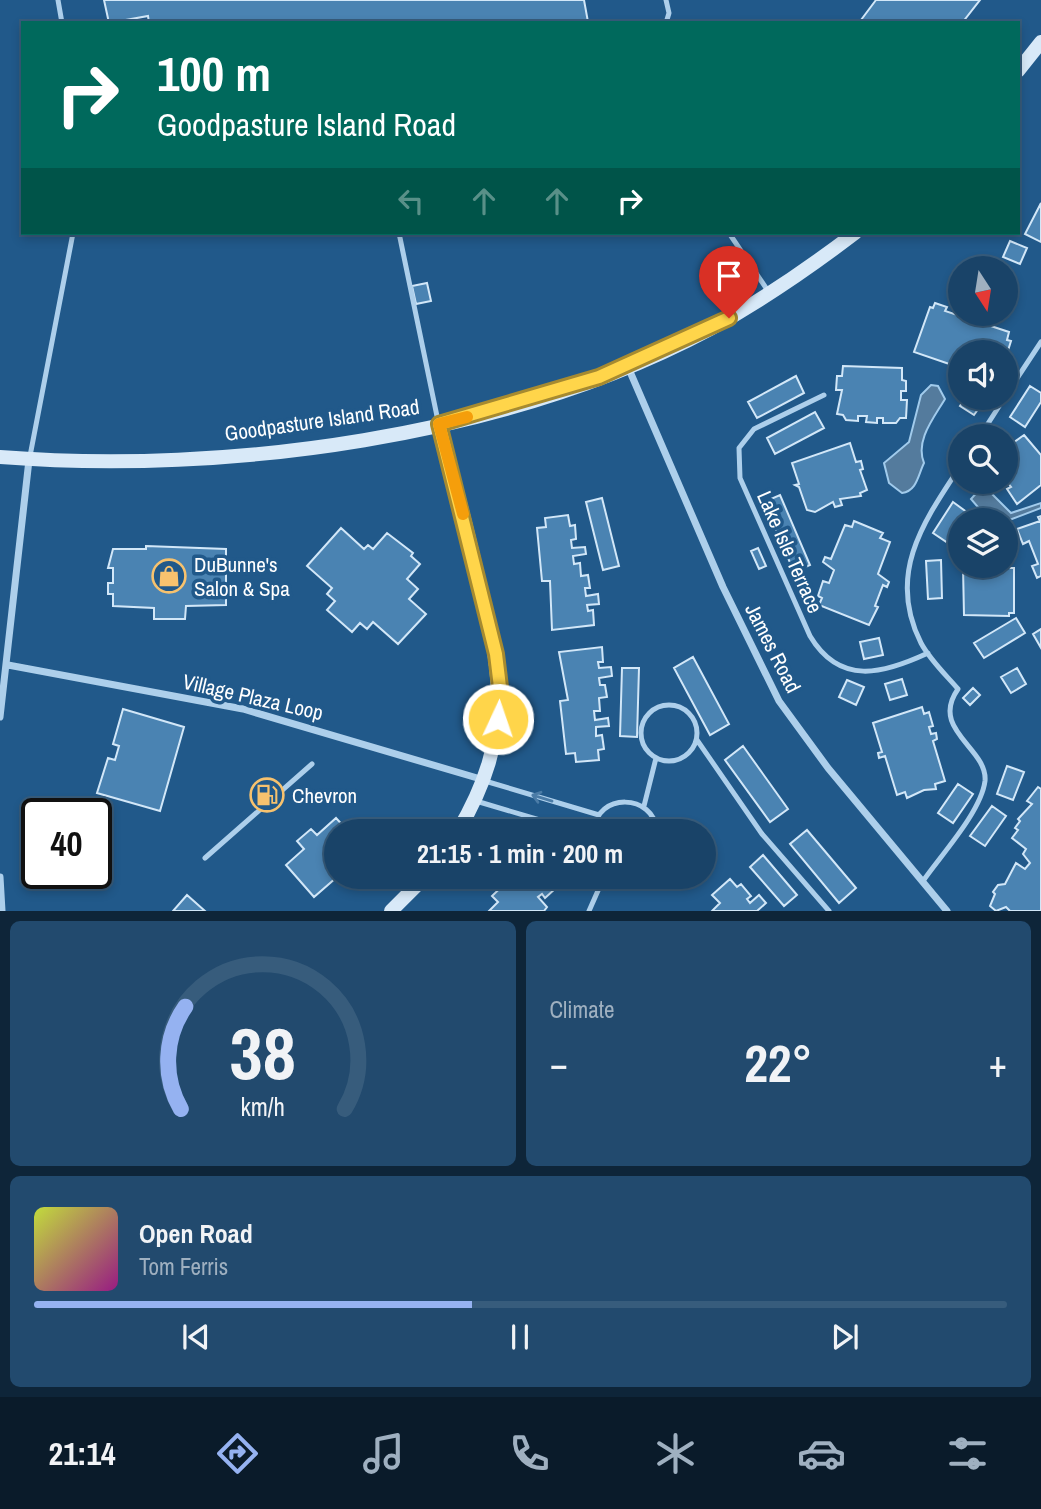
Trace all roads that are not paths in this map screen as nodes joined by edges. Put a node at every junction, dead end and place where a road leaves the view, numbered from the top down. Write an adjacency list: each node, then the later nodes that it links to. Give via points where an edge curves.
1 (58, 0): 3 (lane)
2 (666, 0): 4 (lane)
3 (62, 21)
4 (667, 21)
5 (1041, 42): 6 (main road)
6 (1020, 68)
7 (73, 235): 18 (lane)
8 (399, 235): 16 (lane)
9 (730, 235): 11 (lane)
10 (852, 235): 11 (main road, Goodpasture Island Road)
11 (769, 294): 13 (main road, Goodpasture Island Road, via 708,330)
12 (1041, 342): 14 (lane)
13 (628, 366): 16 (main road, Goodpasture Island Road); 36 (street, James Road, via 723,587 779,701 828,768)
14 (1018, 376)
15 (824, 395): 20 (lane, Lake Isle Terrace, via 745,437 738,454 742,484 810,636 827,658 848,669 873,672)
16 (439, 424): 18 (main road, Goodpasture Island Road, via 266,452 158,460); 26 (main road, via 497,665 499,705)
17 (0, 457): 18 (main road, Goodpasture Island Road)
18 (29, 460): 21 (street)
19 (948, 484): 20 (lane, via 920,527 911,557 908,597 915,628)
20 (928, 653): 36 (lane, via 958,690 952,701 952,720 985,775 974,809)
21 (8, 665): 22 (street); 26 (street, Village Plaza Loop, via 246,710)
22 (0, 717)
23 (697, 740): 24 (lane, via 675,761); 24 (lane, via 690,713 672,704 655,708 647,715 641,733 648,752); 42 (lane, via 762,834)
24 (656, 758): 28 (lane)
25 (312, 764): 34 (lane)
26 (485, 781): 27 (main road); 29 (lane, one-way to 26)
27 (476, 801): 30 (main road); 31 (lane)
28 (644, 806): 29 (lane, via 617,802); 33 (lane)
29 (599, 815): 32 (lane)
30 (465, 819)
31 (537, 819)
32 (598, 819)
33 (653, 819)
34 (205, 858)
35 (0, 877): 39 (street)
36 (923, 881): 43 (street, James Road)
37 (413, 889): 40 (main road)
38 (599, 889): 41 (lane)
39 (2, 911)
40 (391, 911)
41 (589, 911)
42 (829, 911)
43 (947, 911)

